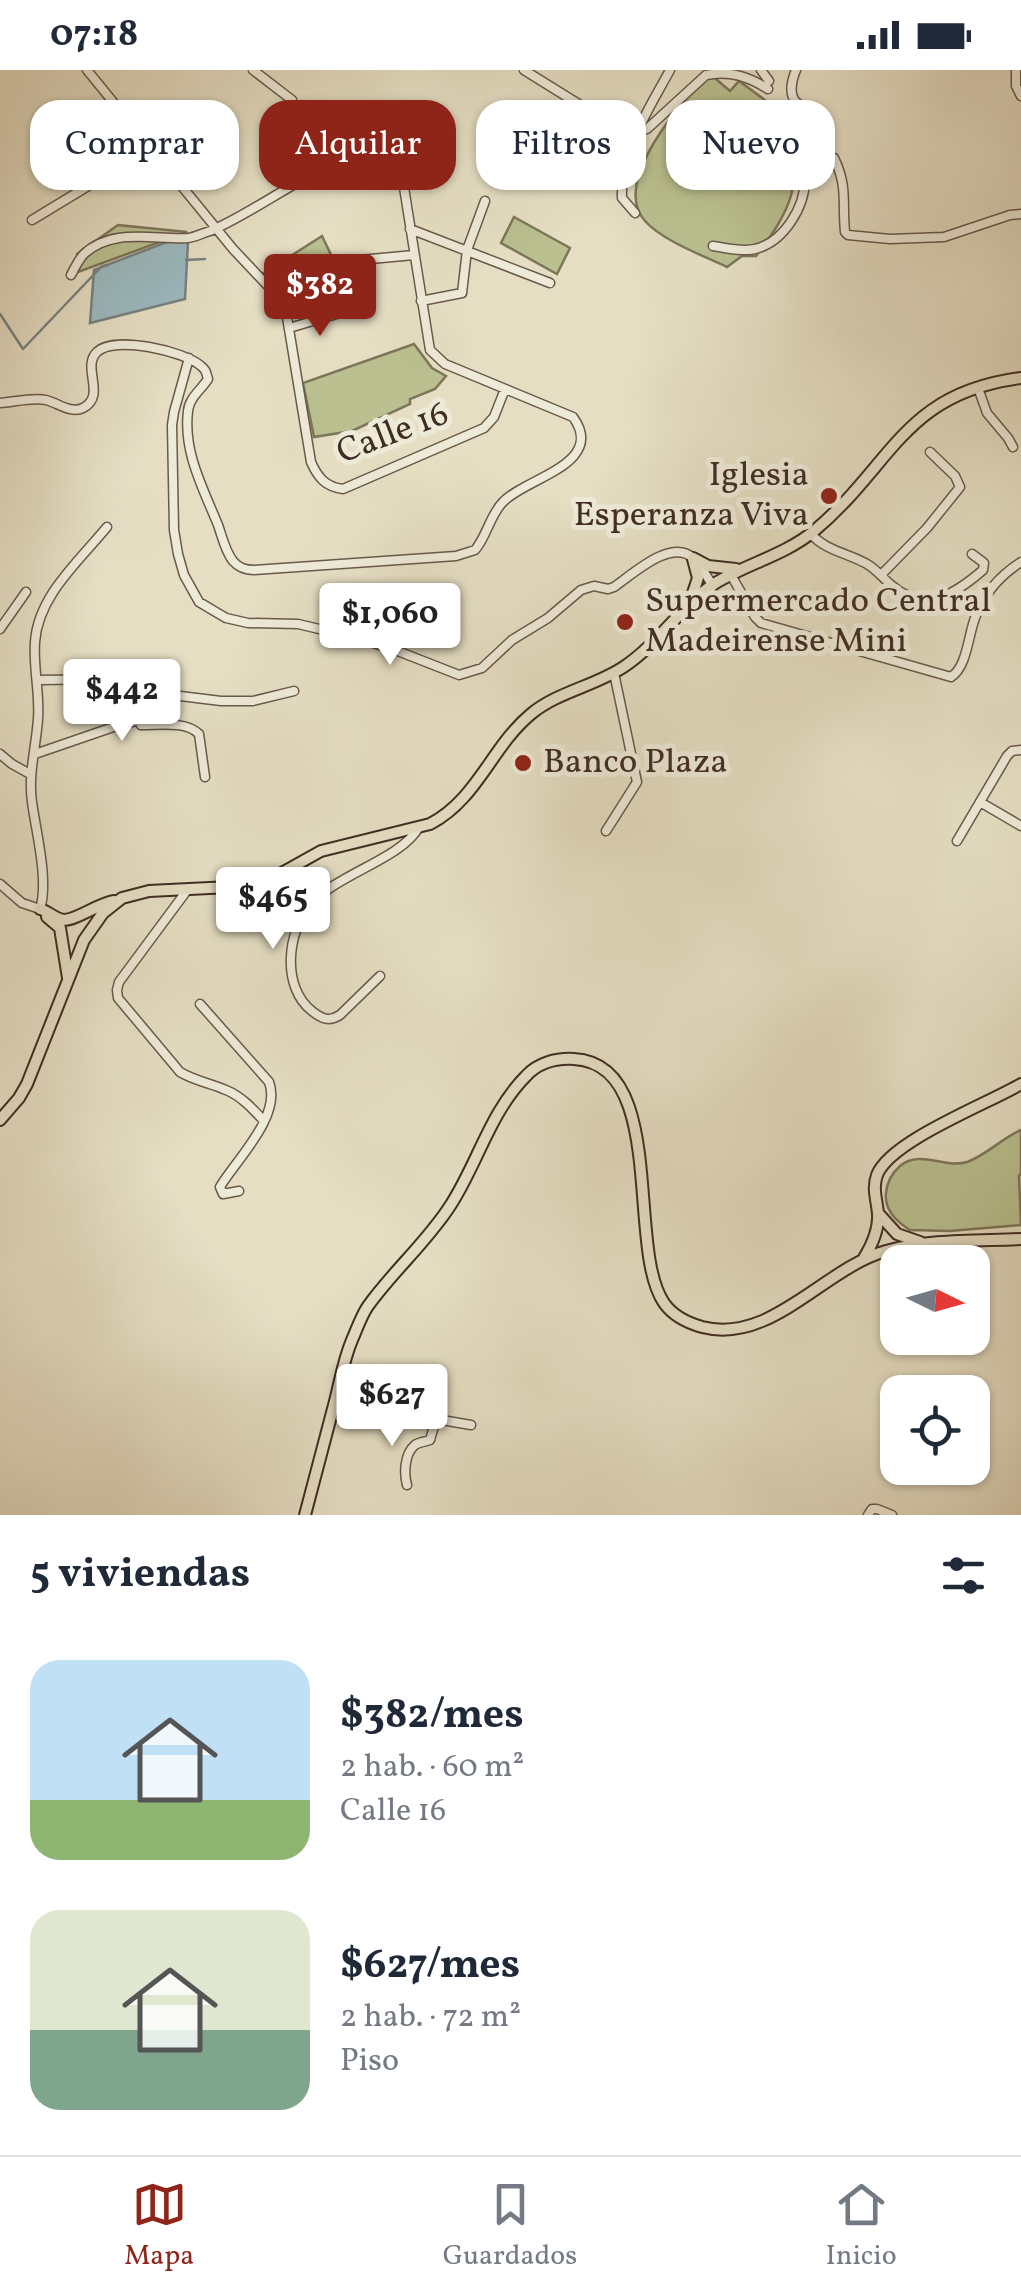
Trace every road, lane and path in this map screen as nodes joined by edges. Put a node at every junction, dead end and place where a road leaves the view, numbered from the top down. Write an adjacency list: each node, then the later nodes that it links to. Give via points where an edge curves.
1 (87, 70): 9 (street, Calle 16)
2 (253, 70): 10 (street)
3 (524, 70): 11 (street)
4 (670, 70): 13 (street)
5 (761, 70): 14 (street, via 768,85 735,72 706,74)
6 (796, 70): 12 (street)
7 (1016, 70): 8 (street)
8 (1021, 96)
9 (111, 100)
10 (292, 100)
11 (572, 100)
12 (794, 100)
13 (646, 116)
14 (646, 128)
15 (835, 160): 22 (street, via 848,235 944,237)
16 (81, 190): 23 (street)
17 (184, 190): 24 (street, Calle 16)
18 (622, 190): 21 (street)
19 (804, 190): 26 (street, via 798,210 776,236 755,249)
20 (485, 201): 27 (street)
21 (635, 213)
22 (1021, 214)
23 (32, 220)
24 (217, 228): 25 (street, via 373,148 385,149 398,165); 30 (street, via 191,238 143,235 103,244); 34 (street, Calle 16, via 283,302)
25 (410, 229): 27 (street); 28 (street)
26 (714, 246)
27 (467, 250): 31 (street); 32 (street, via 462,293)
28 (414, 255): 29 (street); 32 (street)
29 (338, 262)
30 (70, 275)
31 (550, 282)
32 (421, 301): 38 (street, via 436,358)
33 (340, 313): 34 (street)
34 (290, 328): 38 (street, Calle 16, via 311,462 336,488 484,428)
35 (189, 358): 38 (street, via 208,379 188,408 192,464 232,559 254,570 475,550 504,500 566,465 580,444 574,416); 39 (street, via 136,345 108,347 94,356 95,386 81,410 44,399); 45 (street, via 172,425 174,530 192,592 226,618 349,636 459,675 482,668 581,590 614,587 670,552)
36 (1021, 378): 37 (main road)
37 (978, 388): 40 (street, via 987,413); 43 (main road, via 944,400 914,423)
38 (505, 389)
39 (0, 403)
40 (1013, 447)
41 (930, 452): 49 (street, via 960,487)
42 (107, 527): 55 (street, via 40,615)
43 (811, 534): 47 (main road); 49 (street)
44 (972, 554): 49 (street, via 983,570 937,599 920,600)
45 (693, 558): 47 (main road); 50 (street); 52 (main road, via 698,578)
46 (1021, 562): 48 (street, via 986,594 959,671 951,677 761,623)
47 (742, 568): 48 (main road)
48 (730, 574): 50 (main road)
49 (881, 575)
50 (712, 586): 52 (main road)
51 (26, 592): 53 (street)
52 (690, 604): 54 (main road)
53 (0, 629)
54 (614, 673): 66 (main road, via 535,711 450,813); 67 (street, via 637,782)
55 (37, 680): 57 (street, via 122,680); 61 (street)
56 (294, 691): 57 (street, via 253,701)
57 (172, 695): 58 (street, via 156,718)
58 (122, 724): 61 (street); 63 (street, via 196,729)
59 (1021, 750): 64 (street, via 1012,751)
60 (0, 754): 62 (street)
61 (35, 754): 62 (street)
62 (30, 774): 72 (street)
63 (205, 777)
64 (980, 802): 65 (street); 68 (street)
65 (1021, 826)
66 (418, 827): 70 (main road, via 320,851 250,886); 73 (street, via 404,846 313,902 296,934 292,979 306,1006 324,1019 340,1015)
67 (606, 830)
68 (958, 841)
69 (0, 884): 72 (street)
70 (188, 889): 71 (main road, via 138,892); 78 (street, via 119,982 118,998 180,1072 228,1091)
71 (120, 900): 72 (main road, via 68,920); 74 (main road, via 94,923)
72 (40, 909): 74 (main road, via 60,928)
73 (380, 976)
74 (68, 979): 77 (main road, via 28,1084)
75 (200, 1004): 78 (street, via 269,1082 272,1101)
76 (1021, 1084): 80 (main road, via 896,1151 876,1176)
77 (0, 1120)
78 (264, 1122): 79 (street, via 220,1187 223,1194)
79 (239, 1192)
80 (878, 1212): 82 (main road, via 896,1234); 83 (main road)
81 (1021, 1239): 82 (main road)
82 (924, 1243): 83 (main road)
83 (864, 1259): 84 (main road, via 744,1328 713,1329 680,1317 663,1301 652,1276 628,1103 595,1064 553,1060 514,1090 443,1217 368,1306)
84 (339, 1384): 85 (street); 90 (main road)
85 (392, 1402): 86 (street); 87 (street)
86 (436, 1418): 88 (street); 89 (street, via 430,1440 410,1452)
87 (385, 1422)
88 (471, 1425)
89 (407, 1485)
90 (305, 1515)
91 (868, 1515): 92 (street, via 872,1509)
92 (892, 1515)

